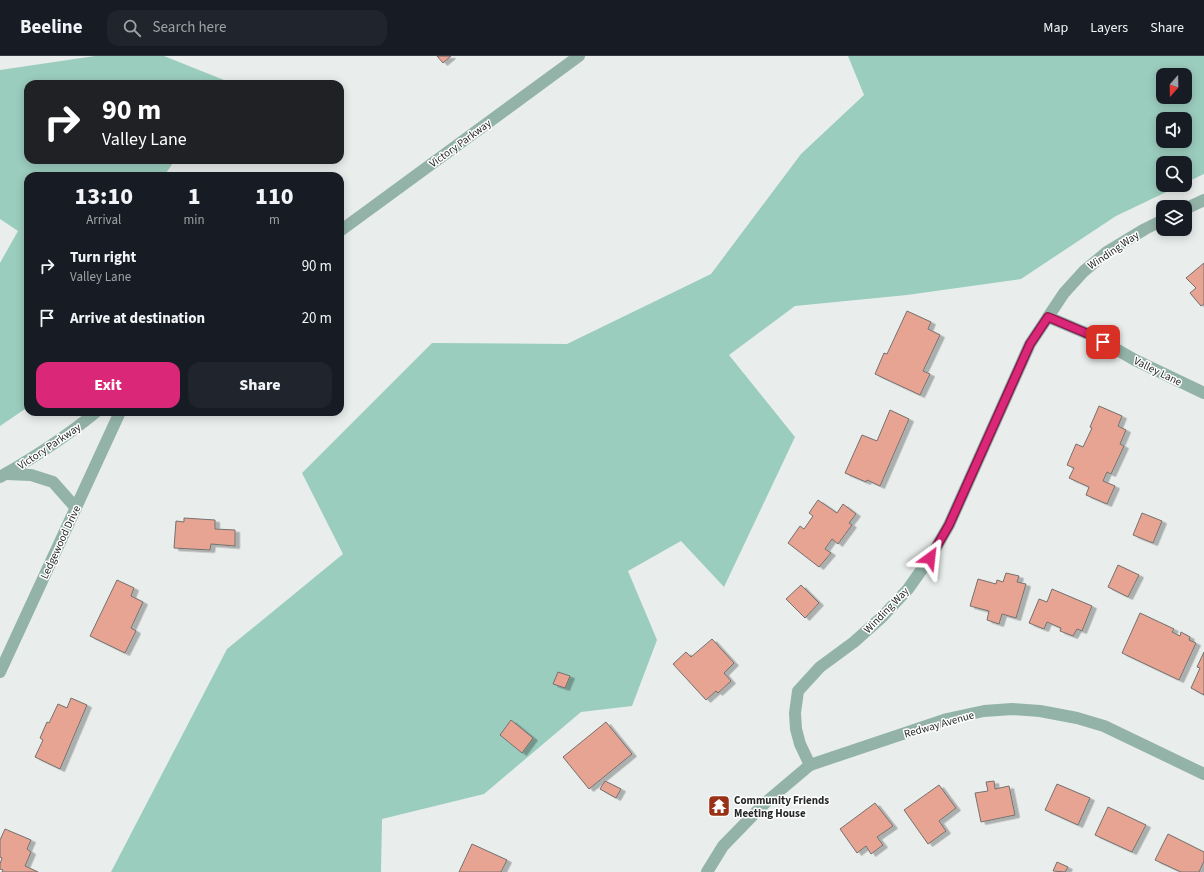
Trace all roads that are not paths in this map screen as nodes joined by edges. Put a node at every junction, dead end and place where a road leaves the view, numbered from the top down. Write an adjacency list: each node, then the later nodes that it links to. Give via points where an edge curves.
1 (579, 56): 5 (street, Victory Parkway)
2 (1204, 200): 3 (street)
3 (1192, 206)
4 (1156, 224): 6 (street, Winding Way, via 1107,252 1084,271 1064,292)
5 (344, 228)
6 (1048, 317): 7 (street, Valley Lane, via 1093,336 1135,360); 13 (street, Winding Way, via 1030,344 949,525 930,558 908,589 882,617 820,667 798,691 796,729)
7 (1204, 393)
8 (91, 416): 10 (street, Victory Parkway, via 30,460)
9 (118, 416): 11 (street, Ledgewood Drive)
10 (3, 475): 11 (street, via 31,475 53,482)
11 (76, 508): 12 (street, Ledgewood Drive)
12 (0, 672)
13 (810, 765): 14 (street, Redway Avenue, via 947,719 984,711 1012,709 1040,710 1097,724); 15 (street, via 765,803 723,846)
14 (1204, 774)
15 (707, 872)

